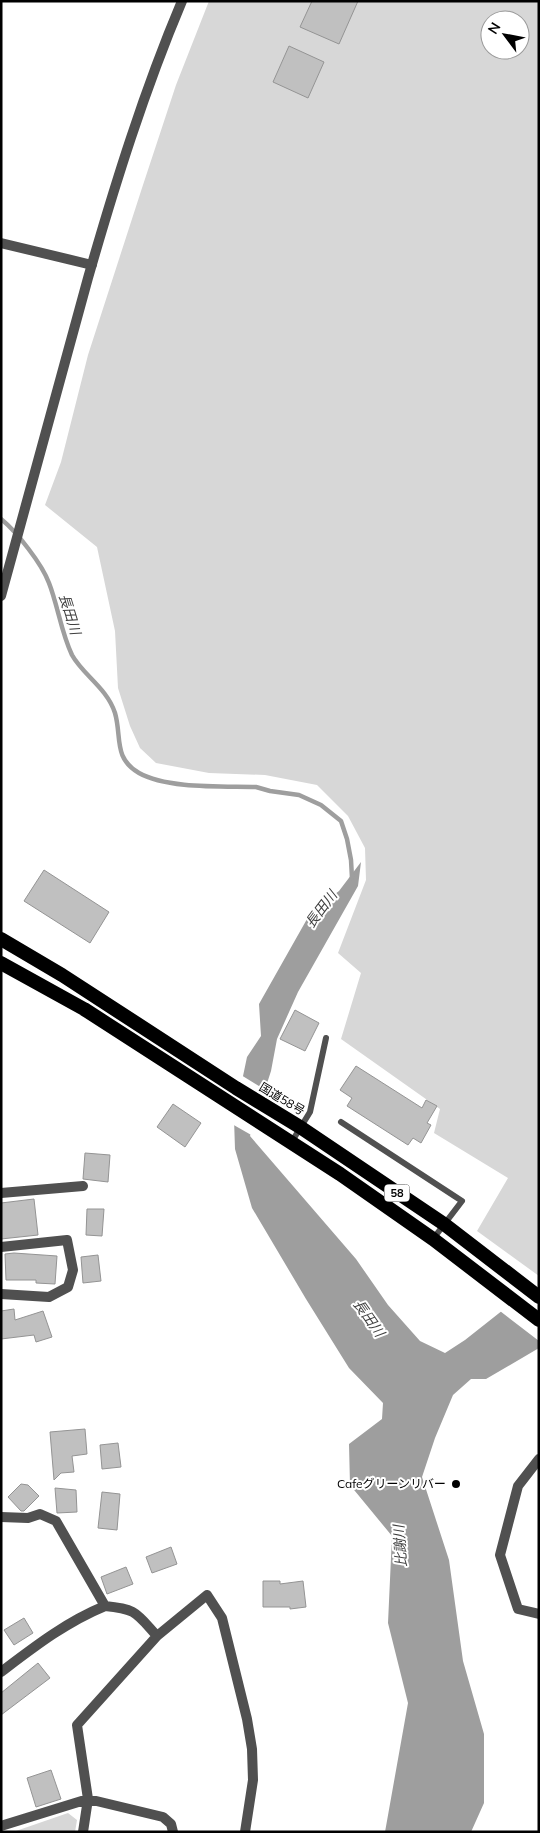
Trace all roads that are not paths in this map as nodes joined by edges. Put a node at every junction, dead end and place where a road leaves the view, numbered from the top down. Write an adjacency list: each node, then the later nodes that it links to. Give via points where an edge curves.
1 (182, 1): 3 (street, via 128,149)
2 (1, 243): 3 (street)
3 (92, 265): 4 (street)
4 (1, 596)
5 (1, 939): 9 (highway, 国道58号 / 58)
6 (1, 963): 10 (highway, 58, via 84,1009)
7 (326, 1038): 9 (lane, via 310,1112)
8 (341, 1122): 13 (lane, via 462,1201)
9 (300, 1127): 10 (lane); 13 (highway, 国道58号 / 58)
10 (291, 1143): 14 (highway, 58)
11 (83, 1186): 12 (street)
12 (1, 1193)
13 (444, 1224): 14 (lane); 17 (highway, 国道58号 / 58)
14 (433, 1238): 18 (highway, 58)
15 (1, 1246): 16 (street, via 67,1240 73,1270 68,1288 49,1297)
16 (1, 1294)
17 (539, 1297)
18 (539, 1320)
19 (539, 1459): 22 (street, via 518,1486 500,1555 518,1609)
20 (1, 1517): 21 (street, via 28,1518 40,1514 56,1521)
21 (104, 1606): 23 (street, via 126,1608 136,1613); 24 (street, via 41,1641)
22 (539, 1614)
23 (157, 1636): 25 (street, via 77,1725); 29 (street, via 207,1596 222,1618 252,1749 253,1780)
24 (1, 1672)
25 (88, 1799): 26 (street); 27 (street); 28 (street, via 163,1818 171,1824)
26 (1, 1826)
27 (83, 1832)
28 (173, 1832)
29 (245, 1832)

